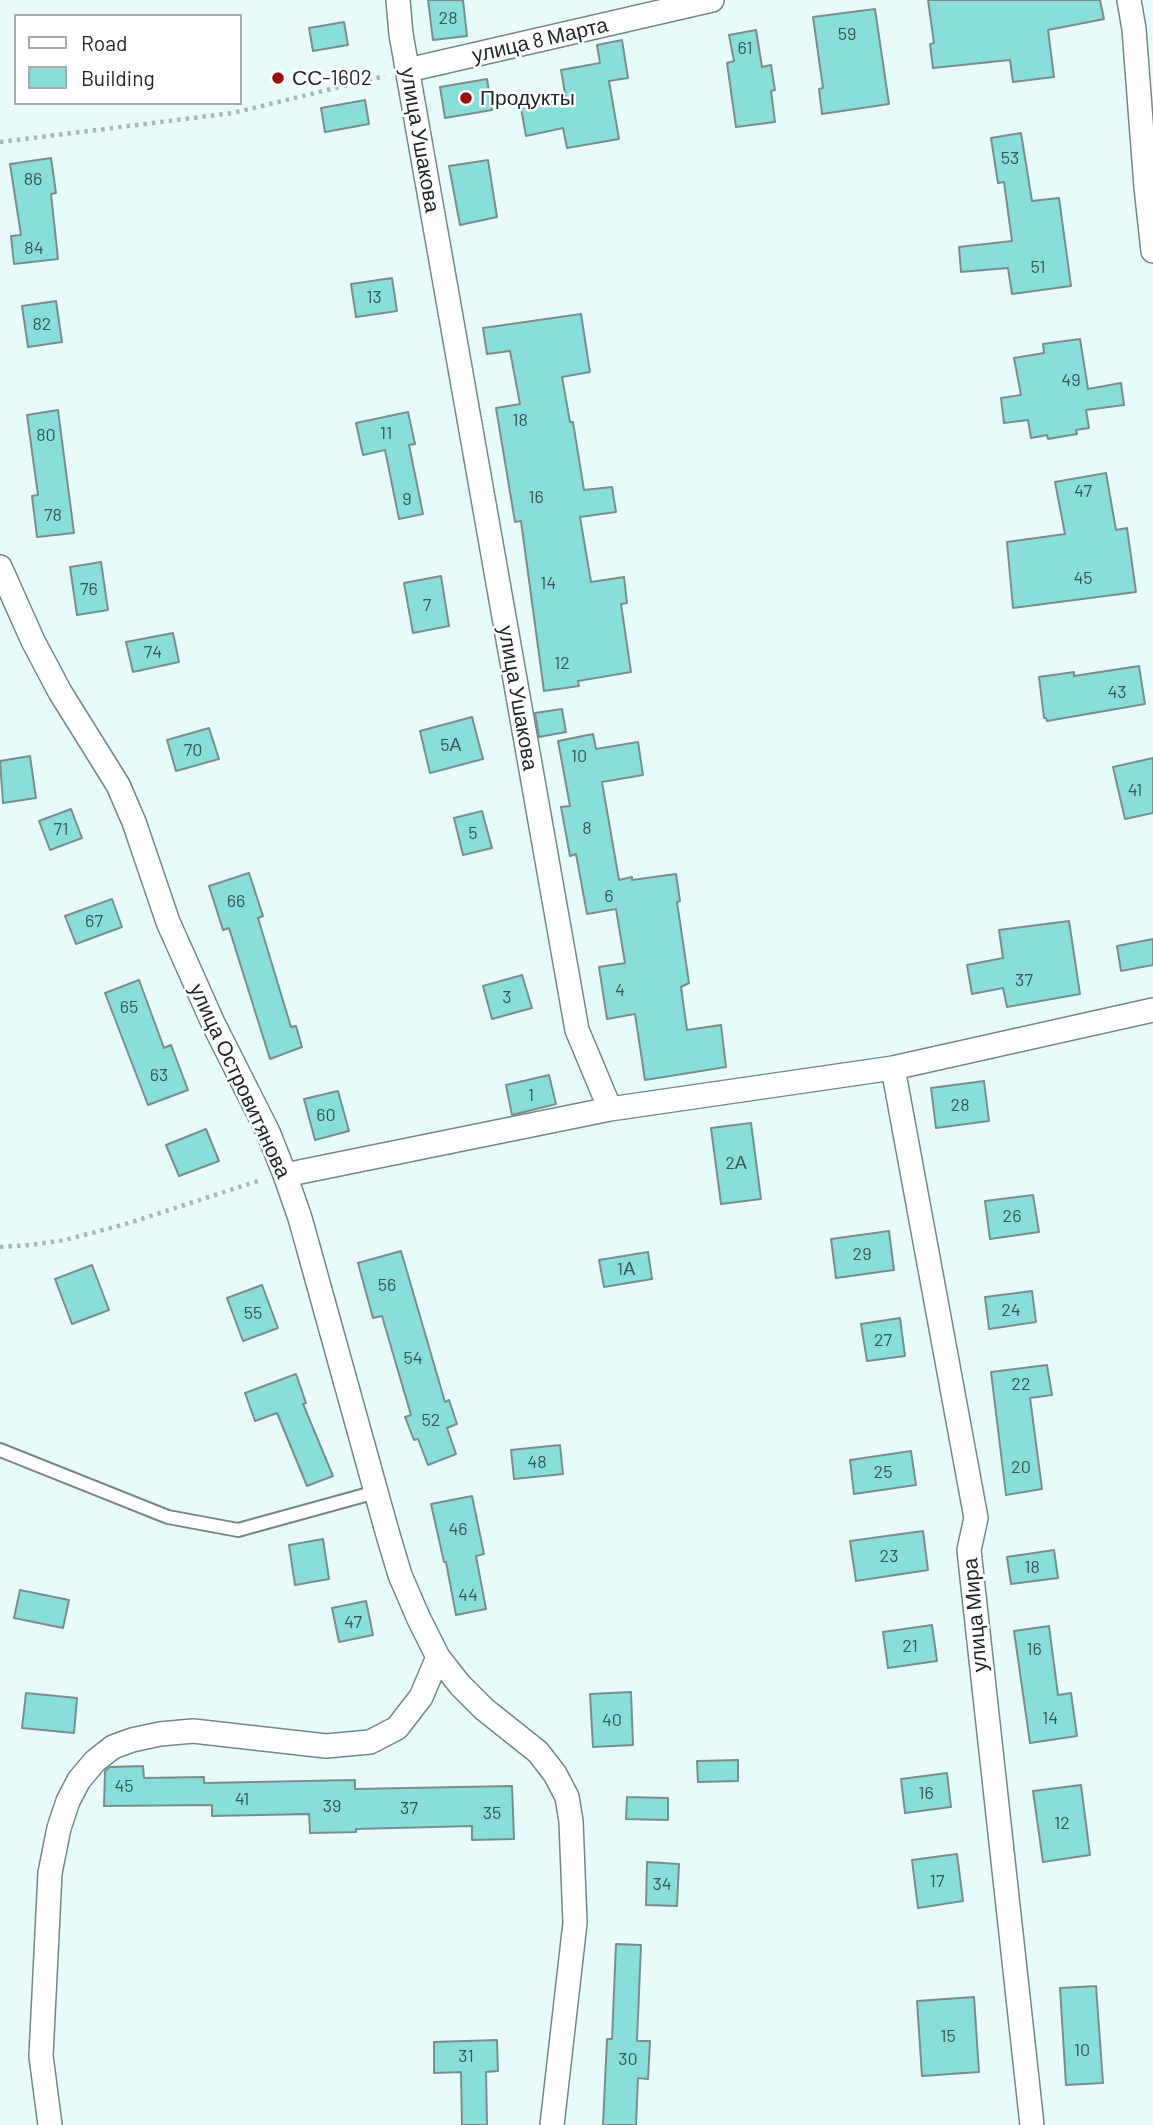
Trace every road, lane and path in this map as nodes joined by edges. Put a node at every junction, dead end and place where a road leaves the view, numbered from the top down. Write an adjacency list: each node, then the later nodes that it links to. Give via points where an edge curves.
1 (398, 0): 4 (street, улица Ушакова)
2 (712, 0): 4 (street, улица 8 Марта)
3 (1129, 0): 6 (street)
4 (408, 70): 5 (path, via 233,113); 10 (street, улица Ушакова, via 577,1030)
5 (0, 142)
6 (1153, 251)
7 (0, 567): 11 (street, улица Островитянова, via 60,692 118,785 168,922)
8 (1153, 1010): 9 (street)
9 (893, 1068): 10 (street); 18 (street, улица Мира, via 976,1518 970,1562)
10 (610, 1109): 11 (street)
11 (285, 1175): 12 (path, via 65,1240); 14 (street, улица Островитянова)
12 (0, 1247)
13 (0, 1450): 14 (lane, via 168,1517 238,1530)
14 (376, 1492): 15 (street, улица Островитянова, via 400,1574)
15 (438, 1657): 16 (street, via 421,1697 397,1728 370,1742 326,1746 193,1731 160,1734 113,1747 79,1780 59,1828 50,1873 41,2056); 17 (street, улица Островитянова, via 484,1709 538,1752 567,1797 575,1923)
16 (50, 2125)
17 (552, 2125)
18 (1032, 2125)

